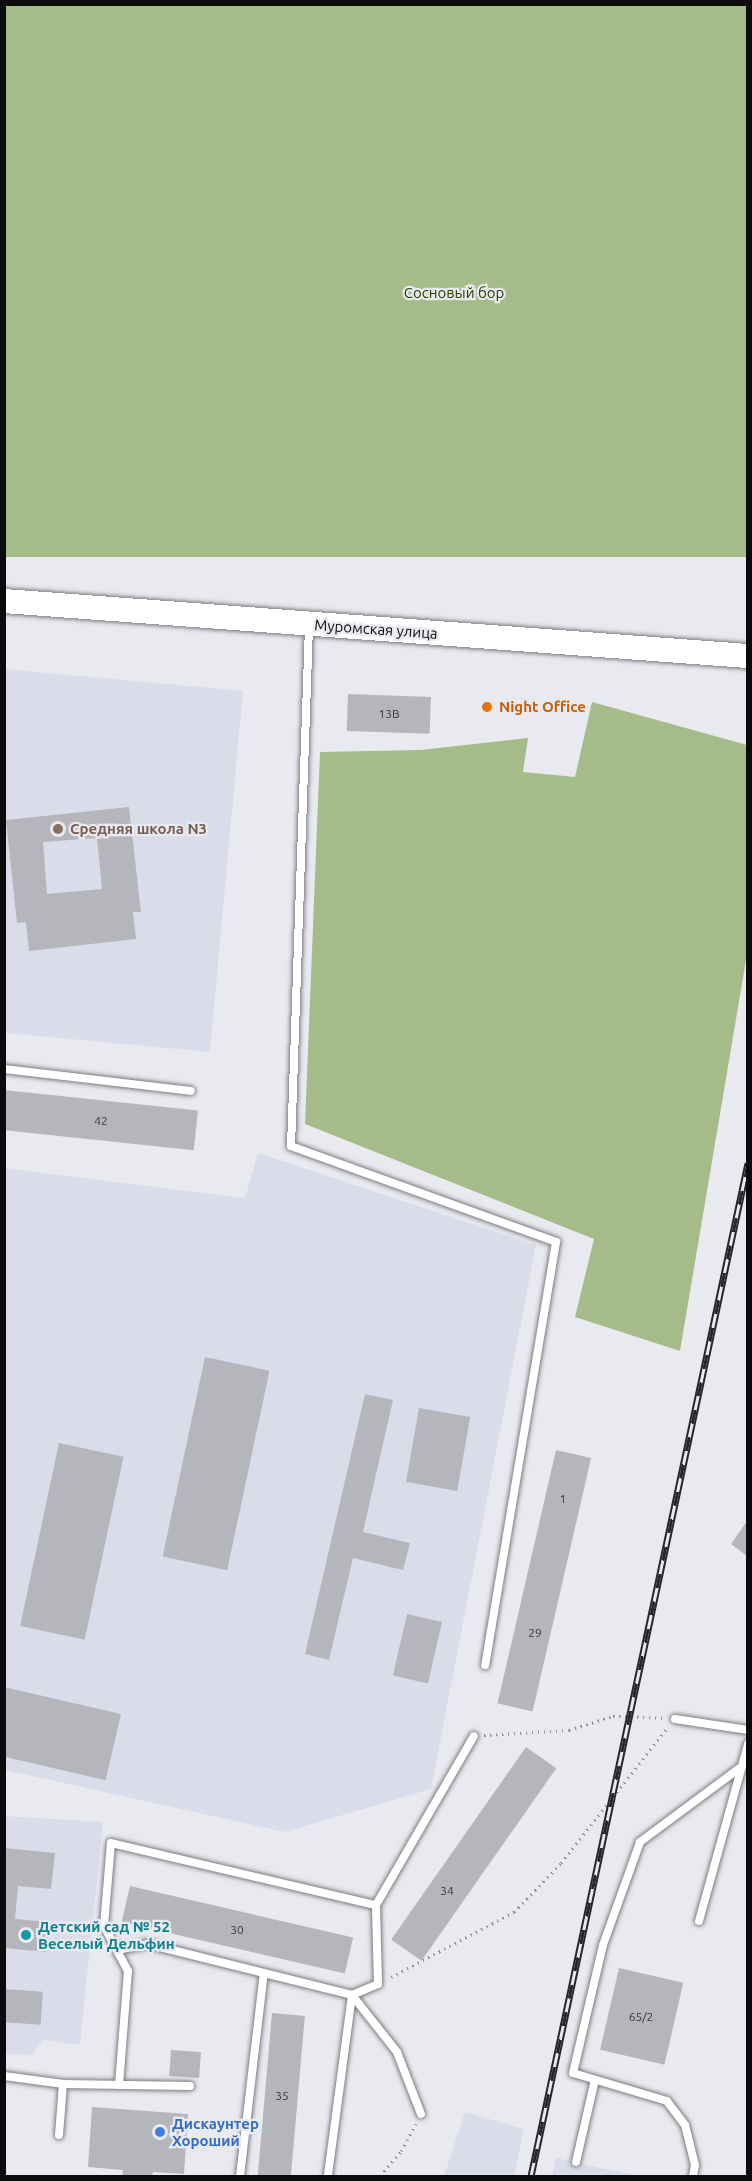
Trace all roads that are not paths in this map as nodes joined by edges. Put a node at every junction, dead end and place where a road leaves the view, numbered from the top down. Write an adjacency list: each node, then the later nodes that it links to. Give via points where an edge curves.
1 (4, 601): 2 (main road, Муромская улица)
2 (309, 624): 3 (main road, Муромская улица); 6 (lane, via 291,1146 556,1242)
3 (747, 656)
4 (4, 1069): 5 (lane)
5 (192, 1091)
6 (485, 1665)
7 (675, 1719): 8 (lane)
8 (747, 1730)
9 (474, 1736): 12 (lane)
10 (747, 1744): 11 (lane)
11 (741, 1767): 13 (lane); 18 (lane, via 640,1842 603,1945 573,2073)
12 (376, 1905): 14 (lane, via 111,1843 104,1926); 16 (lane, via 378,1984)
13 (699, 1921)
14 (117, 1950): 15 (lane, via 148,1944); 20 (lane, via 128,1971)
15 (264, 1973): 16 (lane); 25 (lane)
16 (352, 1995): 22 (lane, via 397,2052); 26 (lane)
17 (4, 2076): 19 (lane)
18 (595, 2080): 24 (lane); 27 (lane, via 668,2101 685,2125 695,2165)
19 (63, 2084): 20 (lane); 23 (lane)
20 (118, 2085): 21 (lane)
21 (190, 2086)
22 (421, 2114)
23 (59, 2135)
24 (576, 2162)
25 (240, 2176)
26 (327, 2176)
27 (693, 2176)

